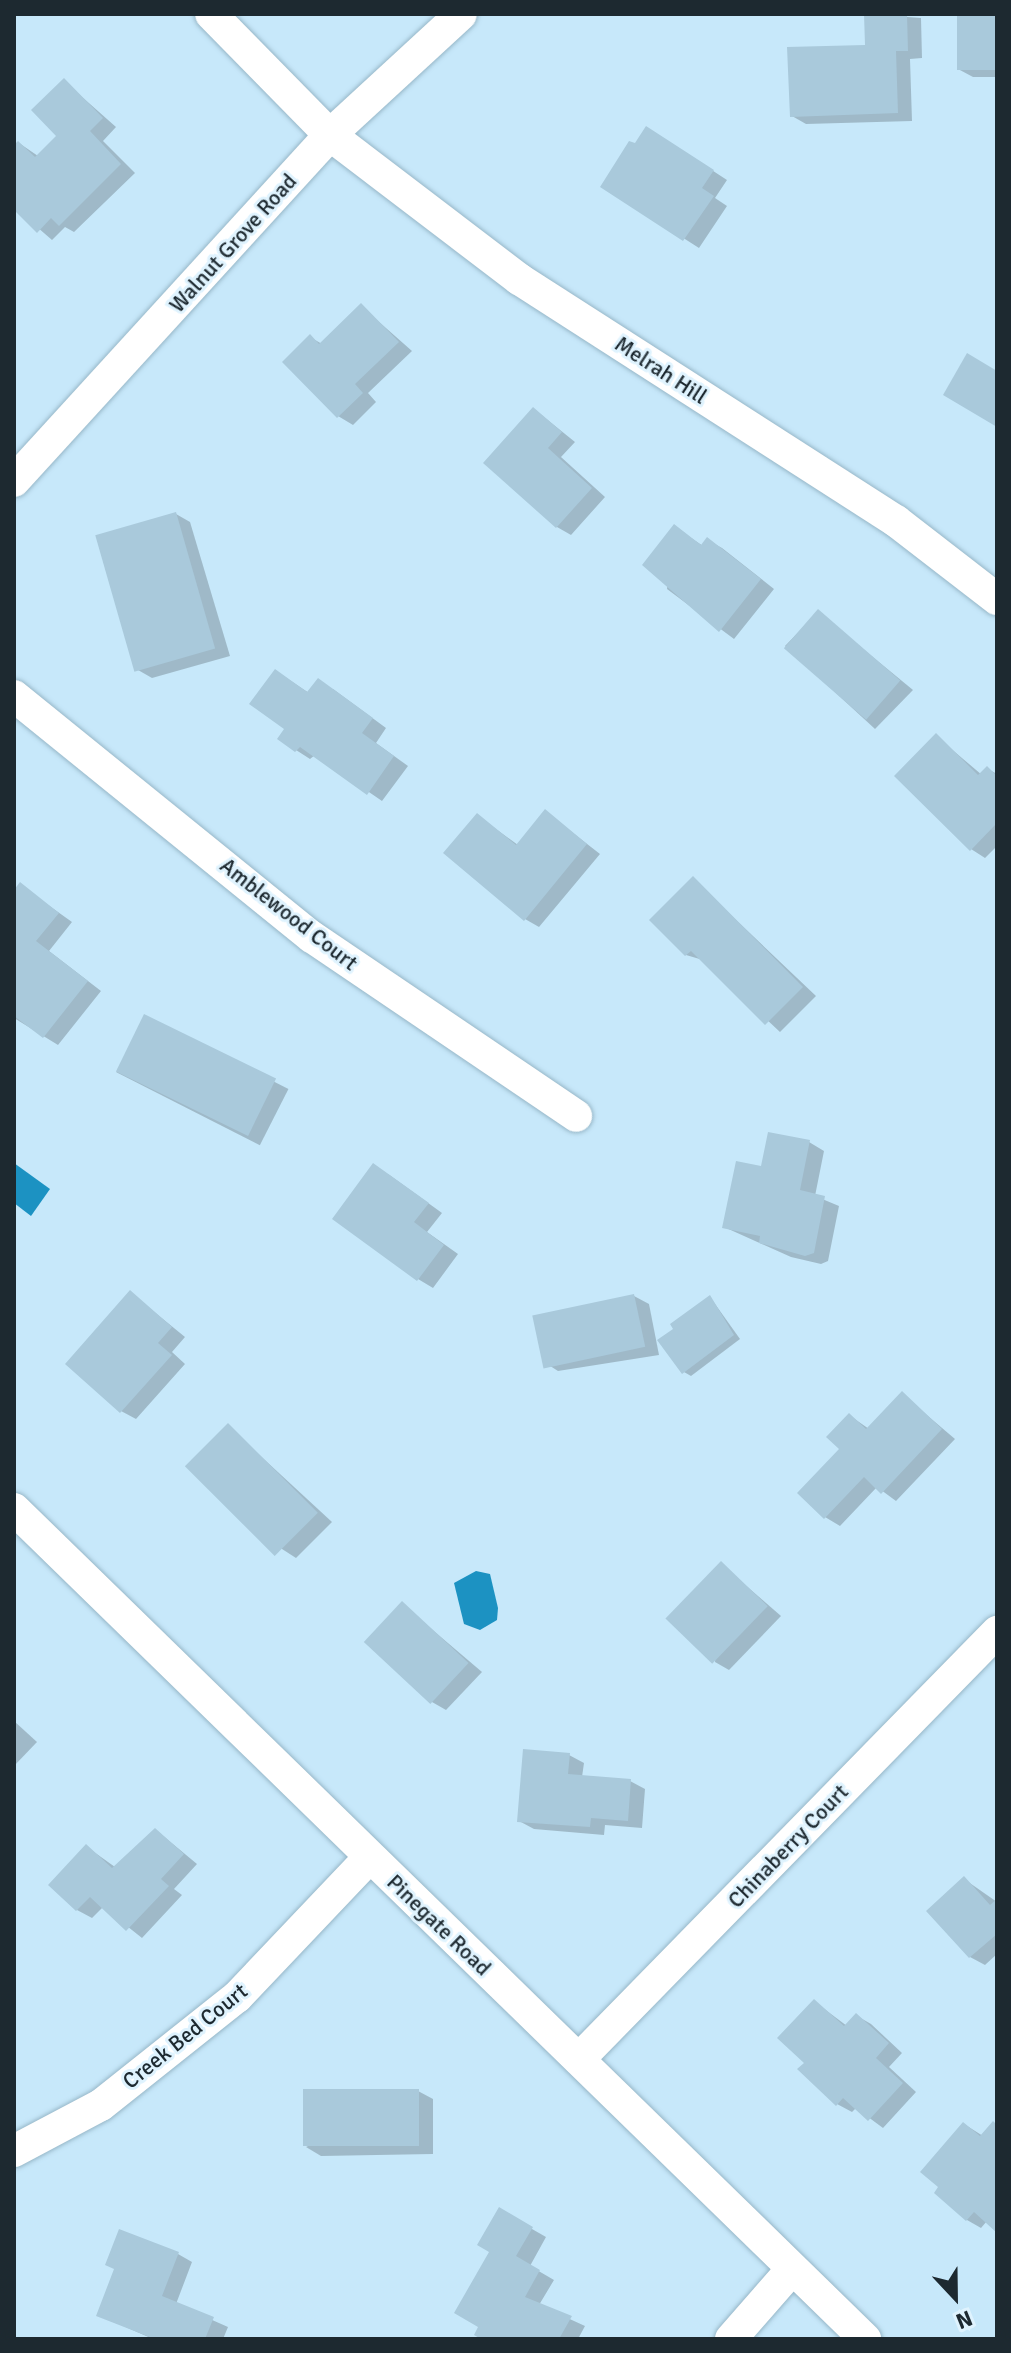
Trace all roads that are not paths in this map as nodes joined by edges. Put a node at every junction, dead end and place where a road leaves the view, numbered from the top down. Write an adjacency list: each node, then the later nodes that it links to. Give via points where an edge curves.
1 (211, 14): 3 (street, Melrah Hill)
2 (461, 14): 3 (street, Walnut Grove Road)
3 (330, 135): 4 (street, Walnut Grove Road); 5 (street, Melrah Hill, via 519,279 896,521)
4 (14, 481)
5 (997, 599)
6 (14, 696): 7 (street, Amblewood Court, via 312,937)
7 (576, 1116)
8 (14, 1509): 10 (street, Pinegate Road)
9 (997, 1632): 11 (street, Chinaberry Court)
10 (369, 1858): 11 (street, Pinegate Road); 12 (street, Creek Bed Court, via 237,1997 101,2105)
11 (579, 2059): 13 (street, Pinegate Road)
12 (14, 2151)
13 (792, 2269): 14 (street); 15 (street, Pinegate Road)
14 (731, 2339)
15 (865, 2339)

